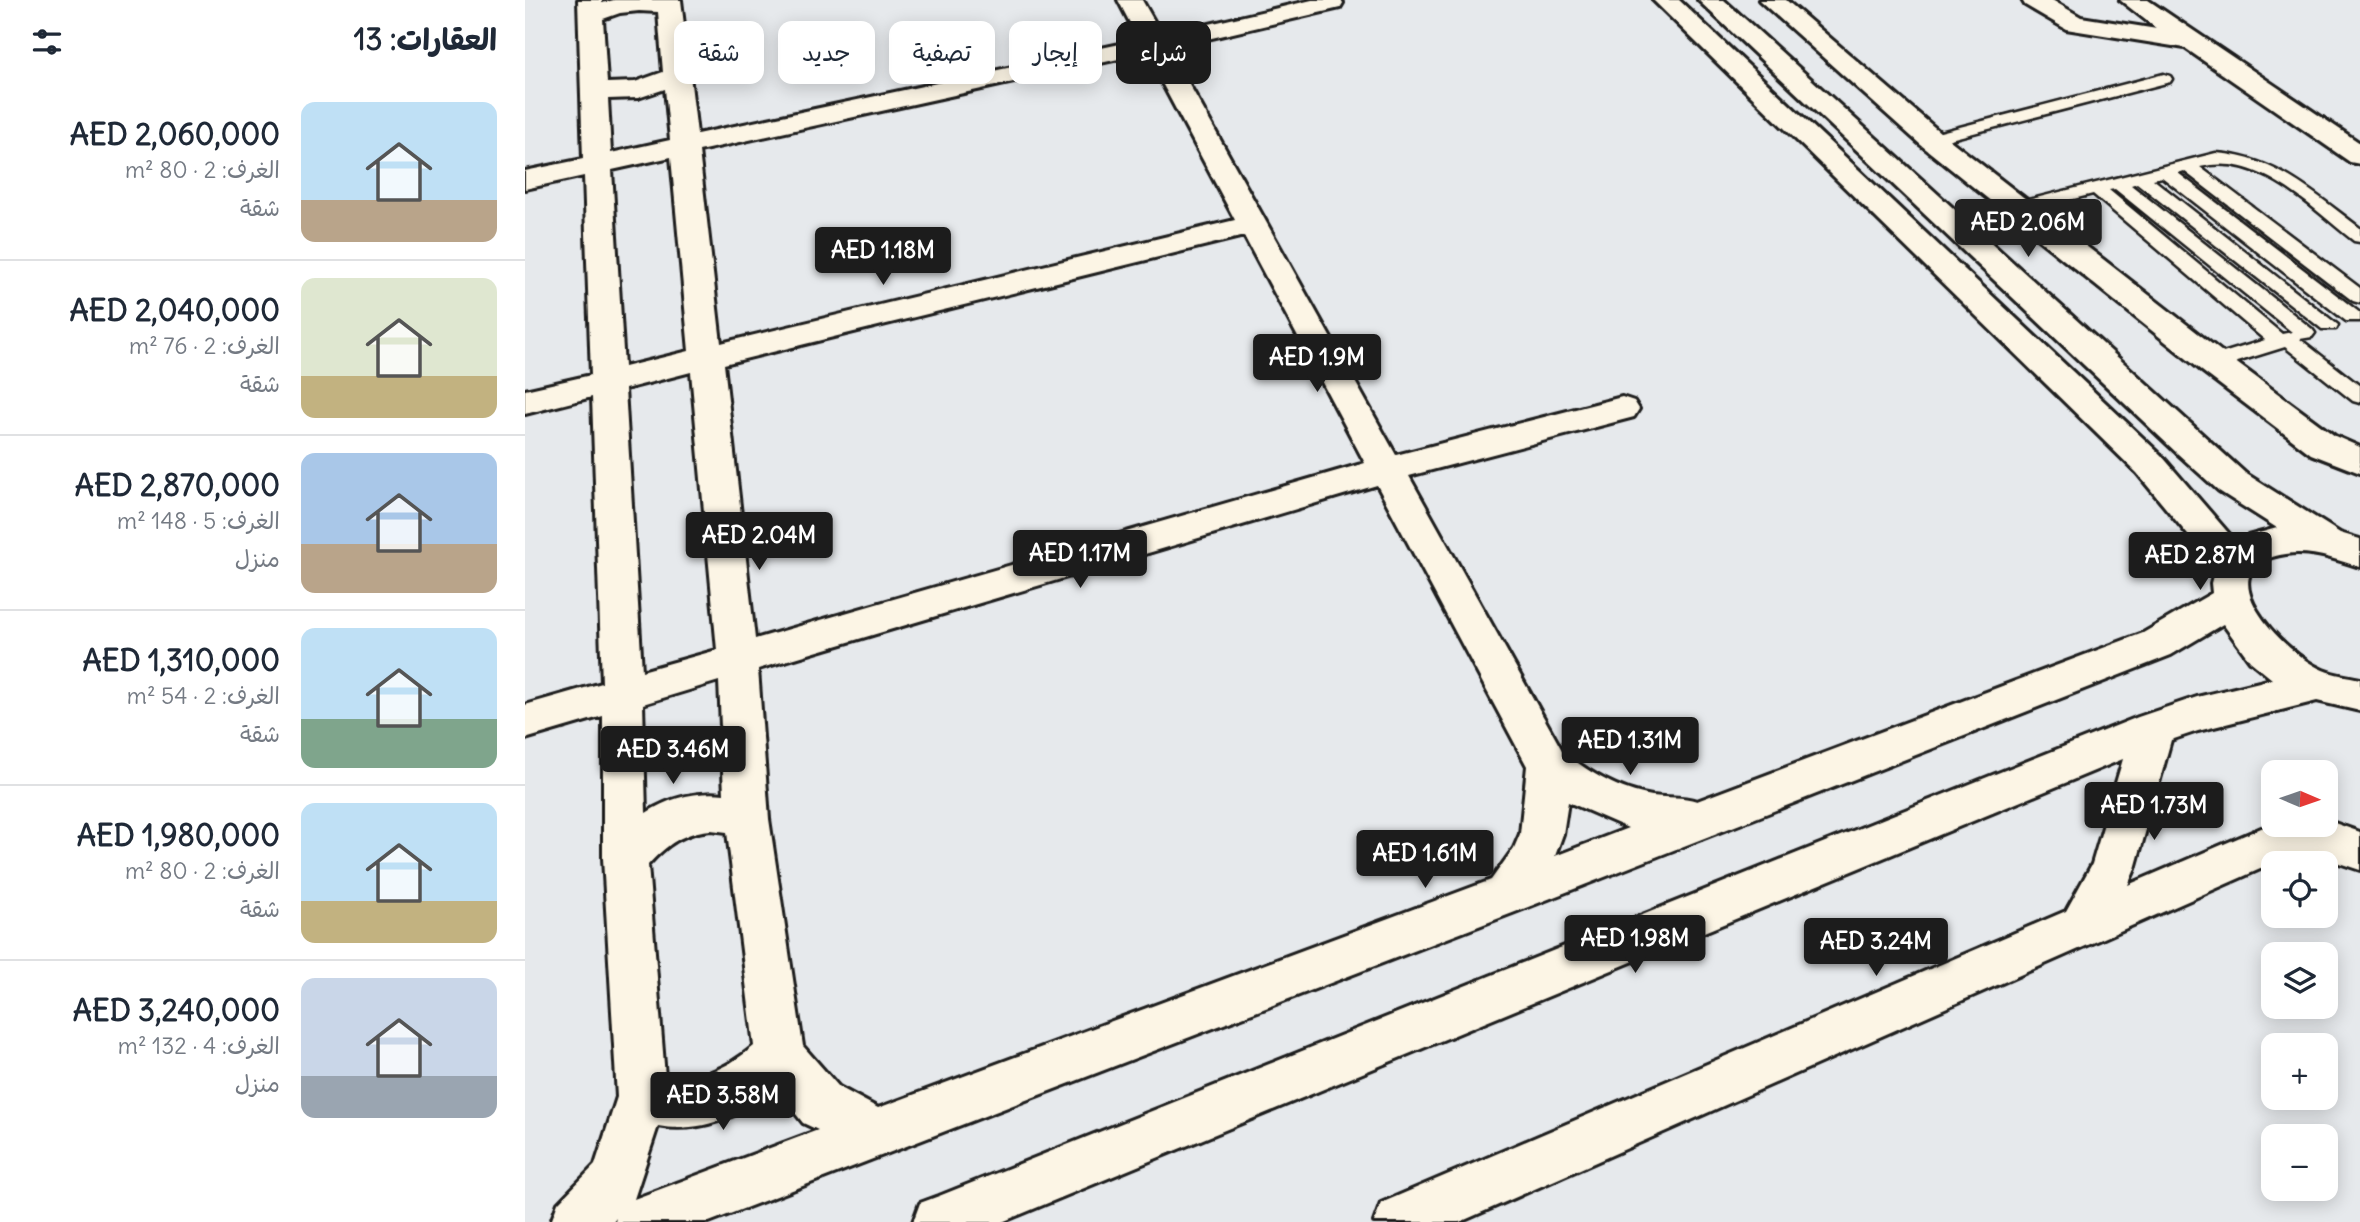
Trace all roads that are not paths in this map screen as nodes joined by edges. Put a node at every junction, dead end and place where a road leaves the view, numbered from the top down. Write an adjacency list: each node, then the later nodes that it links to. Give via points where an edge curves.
1 (1130, 0): 11 (street)
2 (1665, 0): 47 (street, via 2149,464)
3 (1710, 0): 46 (street, via 2232,482)
4 (1771, 0): 21 (street)
5 (2132, 0): 14 (street)
6 (670, 3): 10 (street); 13 (street)
7 (1331, 3): 12 (street)
8 (2099, 3): 9 (street, via 2080,9)
9 (2039, 4): 14 (street, via 2075,24 2152,34)
10 (590, 8): 20 (street)
11 (1141, 21)
12 (1211, 31)
13 (674, 45)
14 (2202, 47): 23 (street)
15 (1116, 52): 22 (street)
16 (674, 77): 20 (street, via 638,90)
17 (2164, 79): 21 (lane)
18 (678, 84): 22 (street)
19 (1176, 84): 32 (street)
20 (594, 91): 24 (street)
21 (1931, 139): 31 (street)
22 (685, 147): 24 (street); 38 (street)
23 (2360, 156)
24 (597, 165): 28 (street); 40 (street)
25 (2187, 165): 26 (lane); 33 (lane, via 2227,158 2254,163); 34 (lane)
26 (2165, 171): 27 (lane); 35 (lane)
27 (2140, 177): 29 (lane); 36 (lane)
28 (525, 180)
29 (2118, 183): 30 (lane); 37 (lane)
30 (2096, 188): 31 (lane); 37 (lane)
31 (2018, 208): 39 (street)
32 (1254, 224): 38 (street); 45 (street)
33 (2360, 237)
34 (2360, 297)
35 (2356, 316): 36 (lane)
36 (2329, 325): 37 (lane)
37 (2290, 338): 39 (lane); 41 (lane)
38 (707, 357): 40 (street); 48 (street)
39 (2214, 363): 44 (street, via 2323,445)
40 (608, 382): 42 (street); 50 (street)
41 (2360, 396)
42 (525, 402)
43 (1622, 409): 45 (street)
44 (2360, 461)
45 (1389, 469): 48 (street); 54 (street)
46 (2344, 548): 47 (street, via 2288,540 2256,547)
47 (2233, 583): 49 (street, via 2246,632 2276,662); 55 (street, via 2157,644)
48 (739, 660): 50 (street); 56 (street)
49 (2317, 685): 51 (street); 53 (street, via 2197,713)
50 (623, 694): 52 (street); 58 (street)
51 (2360, 695)
52 (525, 722)
53 (2153, 729): 60 (street, via 2113,869); 66 (street)
54 (1548, 765): 55 (street, via 1602,802 1657,816); 59 (street, via 1546,823 1531,860)
55 (1702, 818): 59 (street)
56 (747, 819): 58 (street, via 726,811 699,811 645,836); 61 (street)
57 (2360, 851): 60 (street, via 2318,837 2280,839)
58 (625, 858): 62 (street)
59 (1507, 895): 63 (street)
60 (2082, 926): 67 (street)
61 (780, 1056): 62 (street, via 757,1076 701,1102 679,1105); 63 (street, via 821,1105)
62 (642, 1097): 64 (street, via 616,1181)
63 (874, 1133): 65 (street)
64 (577, 1222)
65 (641, 1222)
66 (939, 1222)
67 (1400, 1222)

